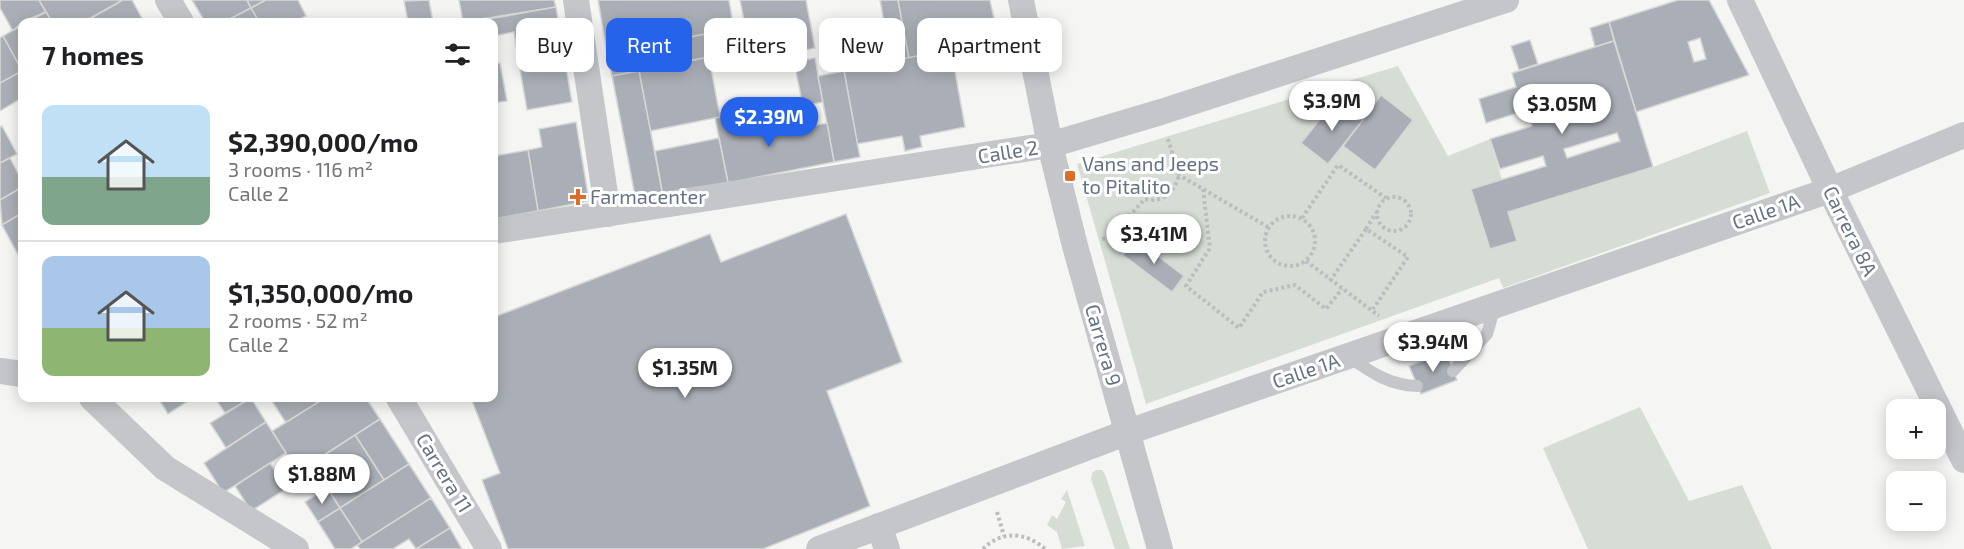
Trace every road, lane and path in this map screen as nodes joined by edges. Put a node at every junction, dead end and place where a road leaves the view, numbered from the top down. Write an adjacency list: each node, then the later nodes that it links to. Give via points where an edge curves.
1 (168, 0): 6 (street)
2 (576, 0): 15 (street)
3 (1021, 0): 9 (street, Carrera 9)
4 (1506, 0): 7 (street, Calle 2)
5 (1740, 0): 12 (street, Carrera 8A)
6 (179, 18)
7 (1161, 112): 9 (street, Calle 2); 10 (path)
8 (1964, 135): 12 (street, Calle 1A)
9 (1050, 145): 15 (street, Calle 2); 20 (street, Carrera 9)
10 (1179, 175): 11 (path); 20 (path, via 1167,196 1156,201 1144,199 1108,238)
11 (1203, 189): 17 (path); 23 (path, via 1210,248 1186,286 1239,328 1263,292 1295,285 1326,309)
12 (1830, 190): 24 (street, Calle 1A); 35 (street, Carrera 8A)
13 (1386, 198): 14 (path); 14 (path, via 1406,201 1411,210 1405,228 1385,229); 16 (path, via 1338,165)
14 (1376, 213): 18 (path)
15 (608, 214): 19 (street, Calle 2)
16 (1302, 218): 17 (path, via 1286,215); 21 (path, via 1314,230 1316,242)
17 (1268, 227): 21 (path, via 1266,250 1273,260 1295,266)
18 (1366, 229): 22 (path); 25 (path, via 1408,257)
19 (498, 230)
20 (1075, 246): 34 (street, Carrera 9)
21 (1306, 261): 22 (path)
22 (1330, 281): 23 (path)
23 (1342, 289): 25 (path)
24 (1495, 306): 26 (street, Calle 1A); 29 (lane, via 1486,334)
25 (1373, 309): 26 (path)
26 (1392, 341): 27 (street, Calle 1A)
27 (1348, 356): 31 (lane, via 1379,378); 34 (street, Calle 1A)
28 (0, 371): 30 (street)
29 (1453, 371)
30 (18, 373)
31 (1417, 386)
32 (96, 402): 37 (street, via 165,468)
33 (401, 402): 38 (street, Carrera 11)
34 (1128, 432): 36 (street, Calle 1A); 42 (street, Carrera 9)
35 (1964, 460)
36 (883, 538): 39 (street, Calle 1A)
37 (296, 549)
38 (489, 549)
39 (819, 549)
40 (983, 549): 41 (path, via 1009,535 1035,540)
41 (1045, 549)
42 (1160, 549)

